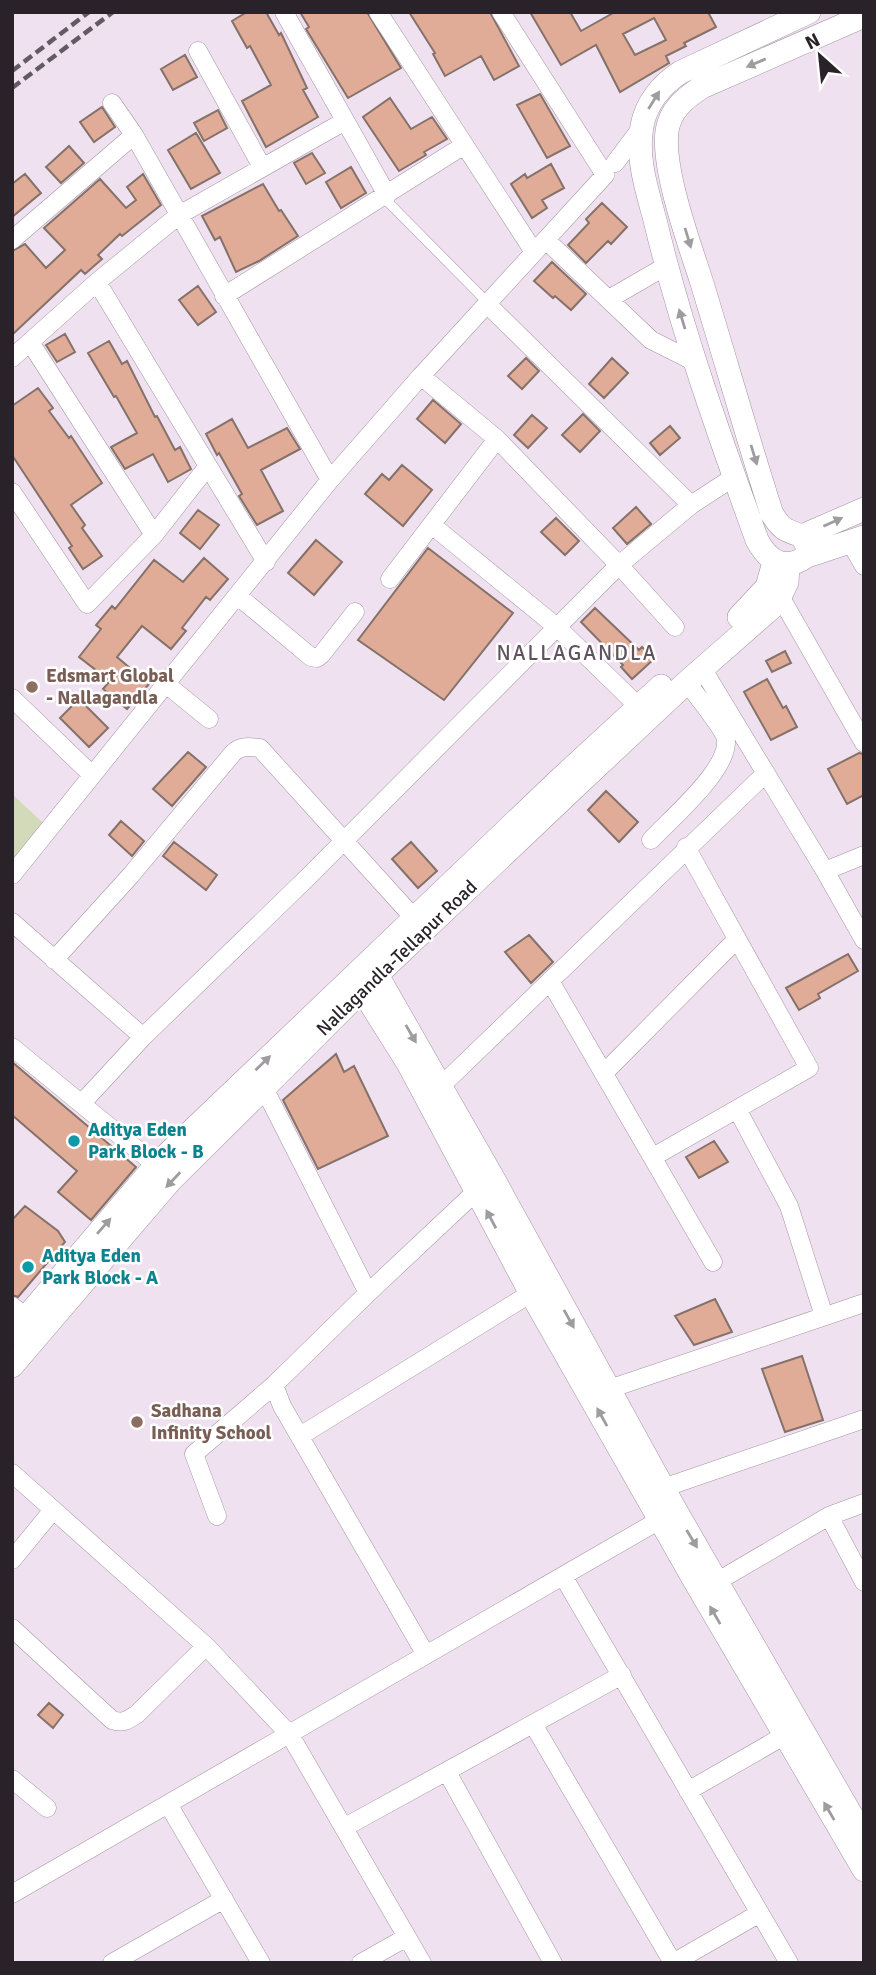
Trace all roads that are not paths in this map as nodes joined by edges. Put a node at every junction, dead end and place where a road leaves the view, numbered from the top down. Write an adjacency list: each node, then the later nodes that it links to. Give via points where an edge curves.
1 (284, 12): 9 (street)
2 (378, 12): 12 (street)
3 (501, 12): 14 (street)
4 (807, 13): 6 (street); 10 (street, one-way to 4, via 668,80)
5 (864, 16): 6 (street)
6 (817, 37): 38 (street, one-way to 38, via 687,96 673,111 667,130 667,155 680,211 770,507)
7 (198, 51): 13 (street)
8 (112, 103): 11 (street)
9 (345, 121): 13 (street); 15 (street)
10 (642, 127): 14 (street); 19 (street, via 641,163)
11 (134, 135): 16 (street); 17 (street)
12 (463, 146): 15 (street); 18 (street)
13 (262, 167): 16 (street)
14 (610, 169): 18 (street)
15 (385, 196): 21 (street); 23 (lane)
16 (179, 215): 20 (street); 21 (street)
17 (12, 240)
18 (540, 246): 22 (street); 23 (street)
19 (666, 266): 22 (street); 26 (street, one-way to 19)
20 (97, 282): 24 (street); 29 (street)
21 (224, 296): 31 (street)
22 (609, 299): 26 (street, via 651,340)
23 (487, 303): 27 (street); 33 (street)
24 (30, 342): 25 (street); 36 (street)
25 (12, 358)
26 (695, 362): 30 (street)
27 (421, 376): 28 (street); 31 (street)
28 (497, 439): 35 (street); 40 (street)
29 (208, 466): 36 (street); 39 (street)
30 (734, 477): 33 (street); 38 (street, via 767,556)
31 (330, 480): 39 (street)
32 (12, 492): 36 (street, via 87,604)
33 (691, 505): 40 (street)
34 (864, 509): 38 (street, one-way to 34)
35 (433, 526): 42 (street); 47 (street)
36 (154, 535)
37 (857, 540): 38 (street); 41 (street)
38 (793, 554): 44 (street); 51 (street, Nallagandla-Tellapur Road, via 759,598)
39 (266, 562): 43 (street)
40 (619, 565): 46 (street); 47 (street)
41 (864, 566)
42 (390, 579)
43 (238, 596): 45 (street, via 317,658); 49 (street)
44 (780, 598): 48 (street, Nallagandla-Tellapur Road); 53 (street)
45 (355, 612)
46 (674, 627)
47 (558, 628): 51 (street); 57 (street)
48 (694, 675): 54 (street); 56 (street, Nallagandla-Tellapur Road); 58 (street, via 725,736 726,751 717,769)
49 (166, 684): 52 (street); 55 (street)
50 (12, 698): 55 (street)
51 (638, 706): 56 (street, Nallagandla-Tellapur Road)
52 (209, 719)
53 (864, 743)
54 (766, 773): 59 (street); 61 (street)
55 (92, 775): 62 (street)
56 (566, 784): 63 (street, Nallagandla-Tellapur Road); 69 (street, Nallagandla-Tellapur Road)
57 (344, 839): 63 (street); 67 (street, via 260,748 237,748); 70 (street)
58 (651, 839)
59 (686, 847): 65 (street); 68 (street)
60 (864, 855): 61 (street)
61 (825, 871): 66 (street)
62 (12, 875)
63 (414, 918): 78 (street, Nallagandla-Tellapur Road, one-way to 63)
64 (12, 922): 67 (street)
65 (737, 939): 72 (street); 76 (street, via 809,1068)
66 (864, 940)
67 (54, 960): 70 (street)
68 (550, 981): 72 (street); 73 (street)
69 (370, 983): 73 (street, one-way to 73); 74 (street, Nallagandla-Tellapur Road); 79 (street, via 410,1065)
70 (143, 1037): 75 (street)
71 (12, 1047): 75 (street)
72 (604, 1073): 77 (street)
73 (441, 1086): 79 (street)
74 (264, 1088): 82 (street); 86 (street, Nallagandla-Tellapur Road, one-way to 86, via 171,1180)
75 (82, 1103): 78 (street)
76 (737, 1109): 77 (street); 84 (street, via 789,1206)
77 (653, 1157): 80 (street)
78 (156, 1166): 85 (street, Nallagandla-Tellapur Road, one-way to 78)
79 (484, 1184): 81 (street); 82 (street)
80 (713, 1262)
81 (540, 1287): 88 (street, one-way to 88); 90 (street); 96 (street, one-way to 81)
82 (368, 1293): 87 (street)
83 (864, 1303): 84 (street)
84 (824, 1316): 88 (street)
85 (17, 1319)
86 (12, 1366)
87 (274, 1385): 90 (street); 95 (street, via 194,1454)
88 (609, 1390): 92 (street)
89 (864, 1419): 92 (street)
90 (300, 1436): 104 (street)
91 (12, 1473): 94 (street)
92 (663, 1488): 96 (street)
93 (864, 1503): 97 (street)
94 (53, 1510): 98 (street); 103 (street)
95 (217, 1516)
96 (668, 1516): 99 (street); 100 (street, one-way to 100); 107 (street, one-way to 96)
97 (829, 1516): 100 (street); 101 (street)
98 (12, 1560)
99 (564, 1576): 104 (street); 105 (street)
100 (718, 1581): 107 (street)
101 (864, 1582)
102 (12, 1628): 103 (street, via 119,1723 137,1714)
103 (206, 1646): 108 (street)
104 (426, 1655): 108 (street)
105 (622, 1675): 106 (street); 111 (street)
106 (533, 1724): 109 (street); 127 (street)
107 (793, 1731): 111 (street); 115 (street); 116 (street, one-way to 107)
108 (290, 1735): 112 (street); 114 (street)
109 (447, 1772): 114 (street); 126 (street)
110 (12, 1779): 113 (street)
111 (688, 1791): 119 (street)
112 (168, 1804): 117 (street); 118 (street)
113 (47, 1808)
114 (345, 1827): 120 (street)
115 (864, 1837)
116 (864, 1870)
117 (12, 1894)
118 (223, 1899): 121 (street); 123 (street)
119 (760, 1913): 127 (street); 128 (street)
120 (407, 1937): 124 (street); 125 (street)
121 (140, 1956): 122 (street)
122 (112, 1963)
123 (261, 1963)
124 (362, 1963)
125 (422, 1963)
126 (553, 1963)
127 (673, 1963)
128 (789, 1963)

